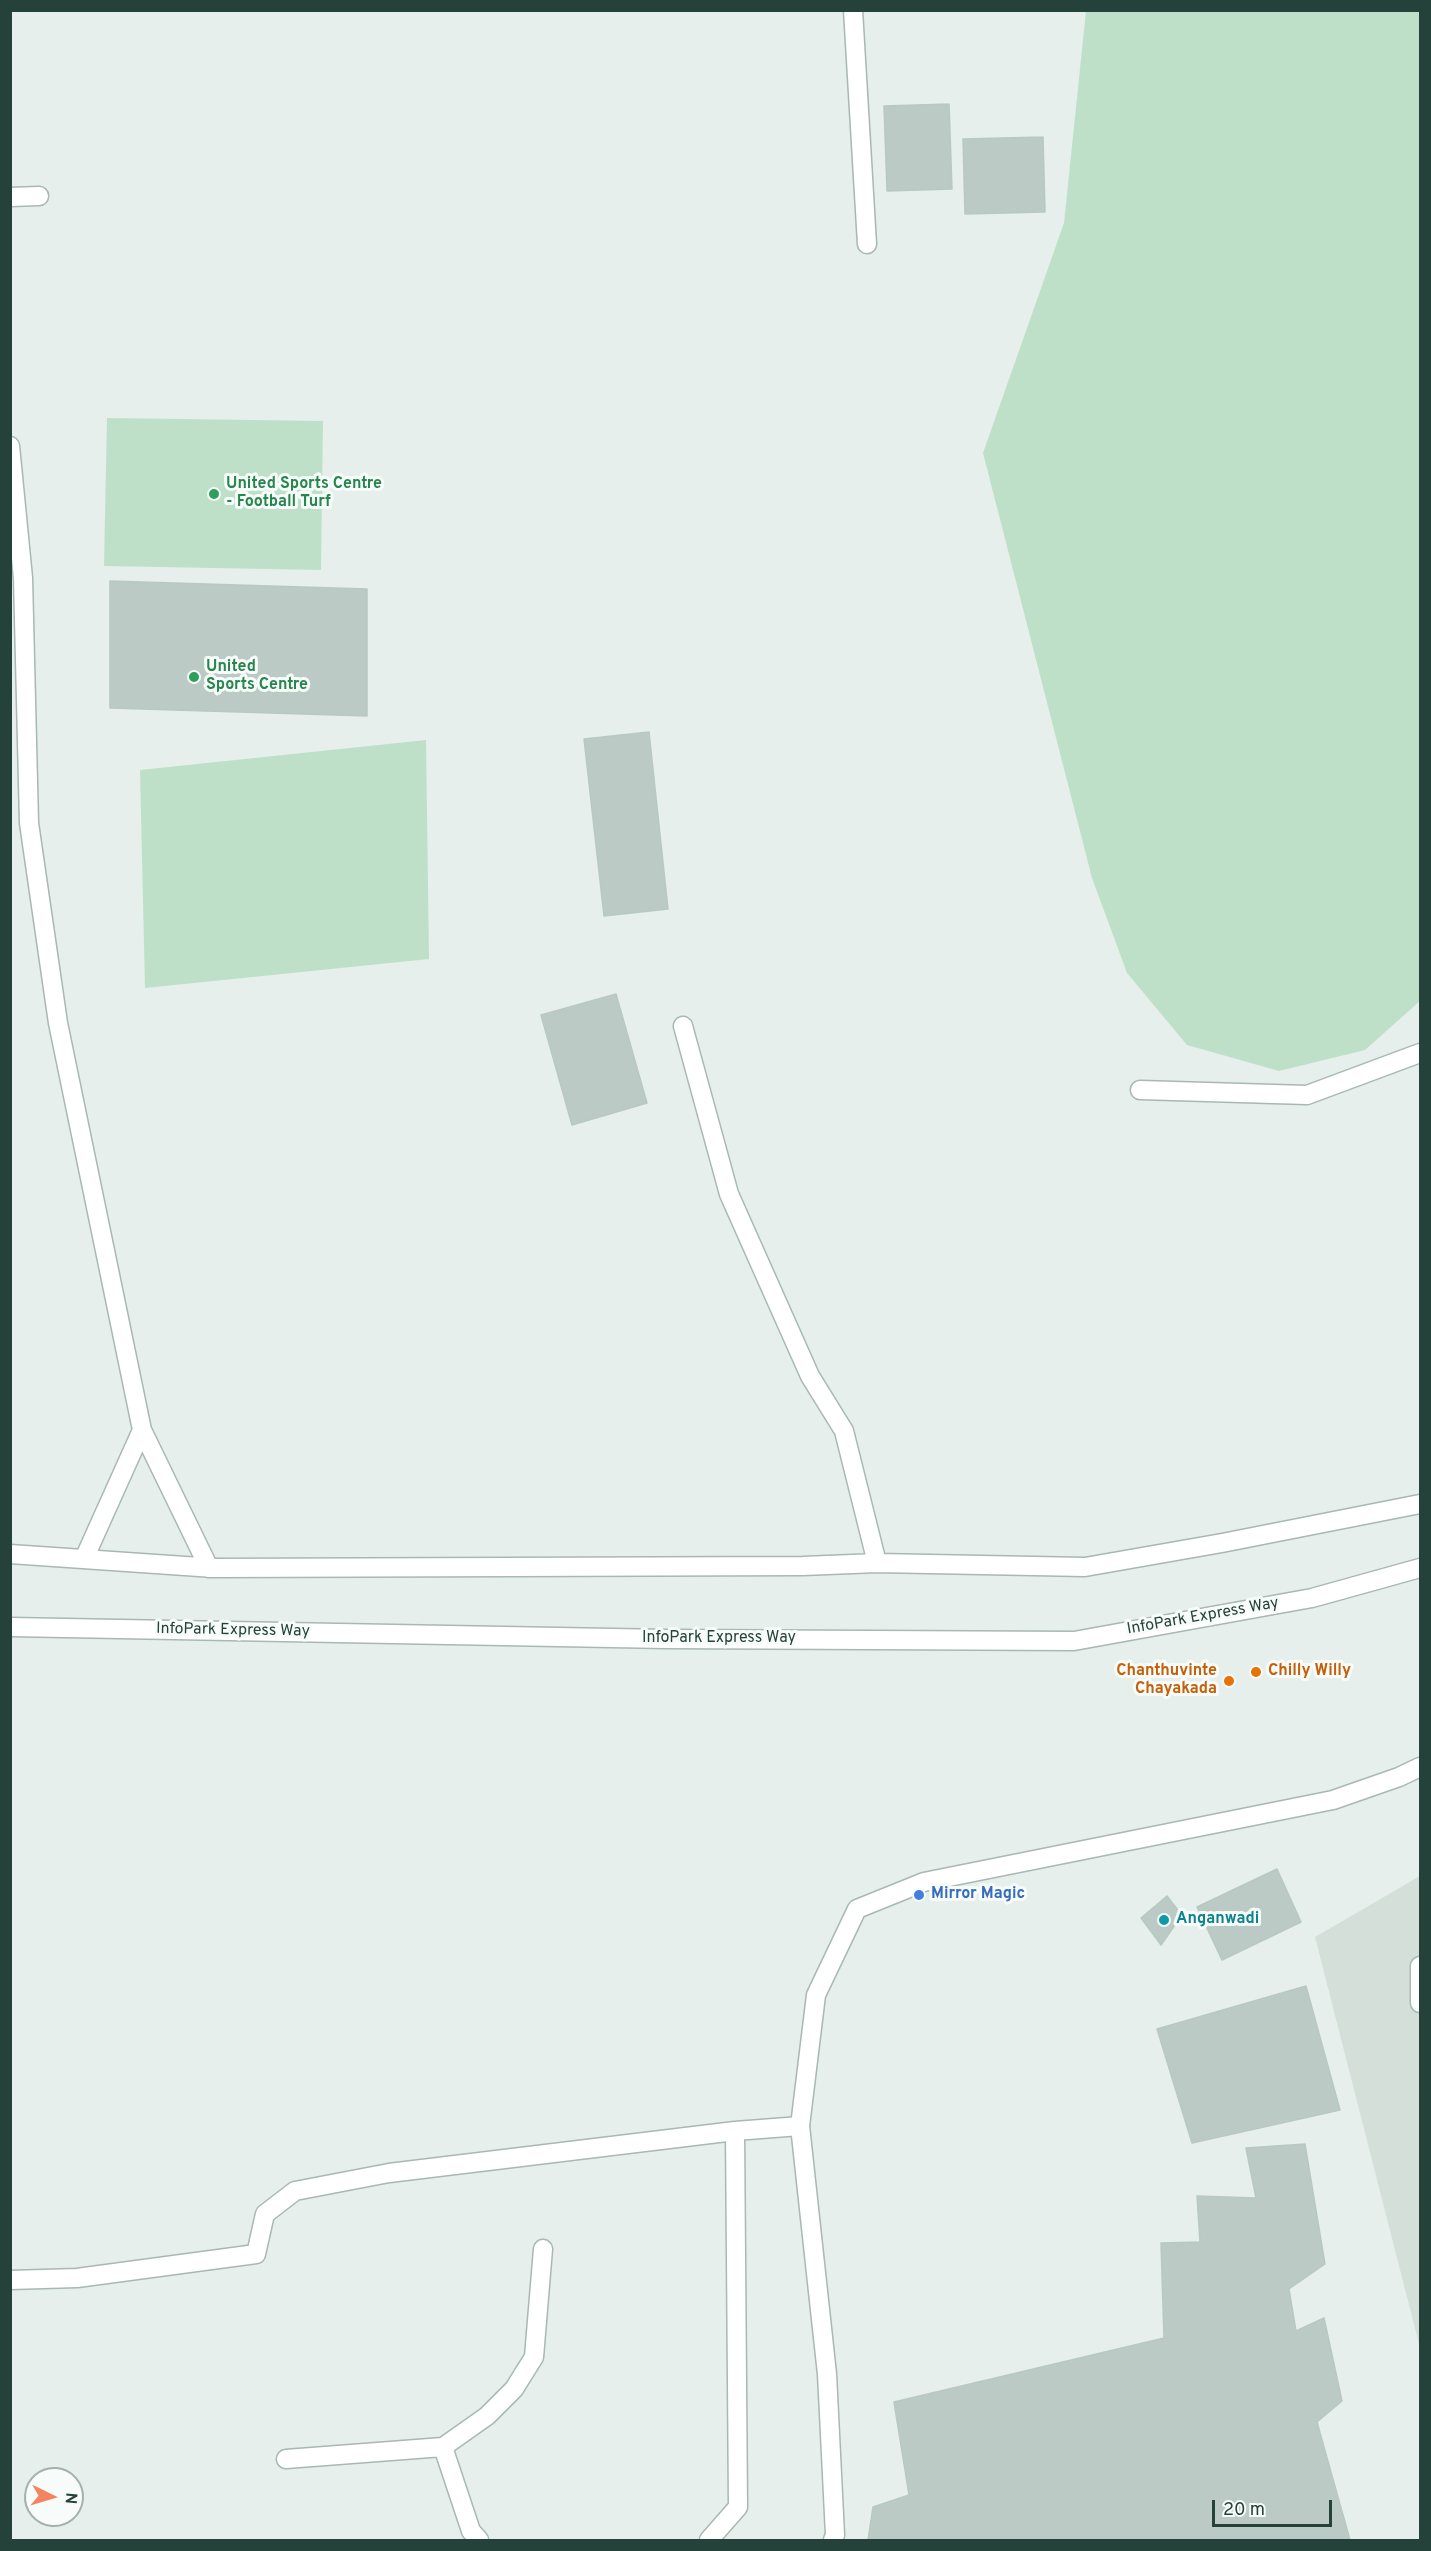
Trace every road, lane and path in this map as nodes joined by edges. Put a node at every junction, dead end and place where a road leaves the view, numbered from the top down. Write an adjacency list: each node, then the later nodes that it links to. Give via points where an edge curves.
1 (853, 10): 4 (street)
2 (39, 196): 3 (street)
3 (10, 197)
4 (867, 244)
5 (10, 446): 9 (street, via 22,578 29,823 58,1023)
6 (683, 1026): 13 (street, via 729,1194 810,1376 844,1431)
7 (1420, 1053): 8 (street, via 1307,1095)
8 (1140, 1090)
9 (142, 1430): 12 (street); 14 (street)
10 (1420, 1504): 13 (street, via 1084,1567)
11 (10, 1554): 12 (street)
12 (84, 1559): 14 (street)
13 (877, 1563): 14 (street)
14 (209, 1568)
15 (1420, 1568): 16 (street, InfoPark Express Way, via 1312,1598 1074,1641 667,1639)
16 (10, 1627)
17 (1420, 1767): 20 (street, via 1333,1800 924,1882 857,1909 816,1995)
18 (1420, 1966): 19 (street)
19 (1420, 2003)
20 (800, 2126): 21 (street); 28 (street, via 827,2374)
21 (735, 2131): 23 (street, via 389,2173 295,2191 265,2214 256,2254 77,2278); 27 (street, via 738,2507)
22 (543, 2249): 24 (street, via 534,2357 514,2389 494,2409)
23 (10, 2280)
24 (443, 2447): 25 (street); 26 (street, via 471,2531)
25 (286, 2459)
26 (479, 2541)
27 (710, 2541)
28 (833, 2541)

